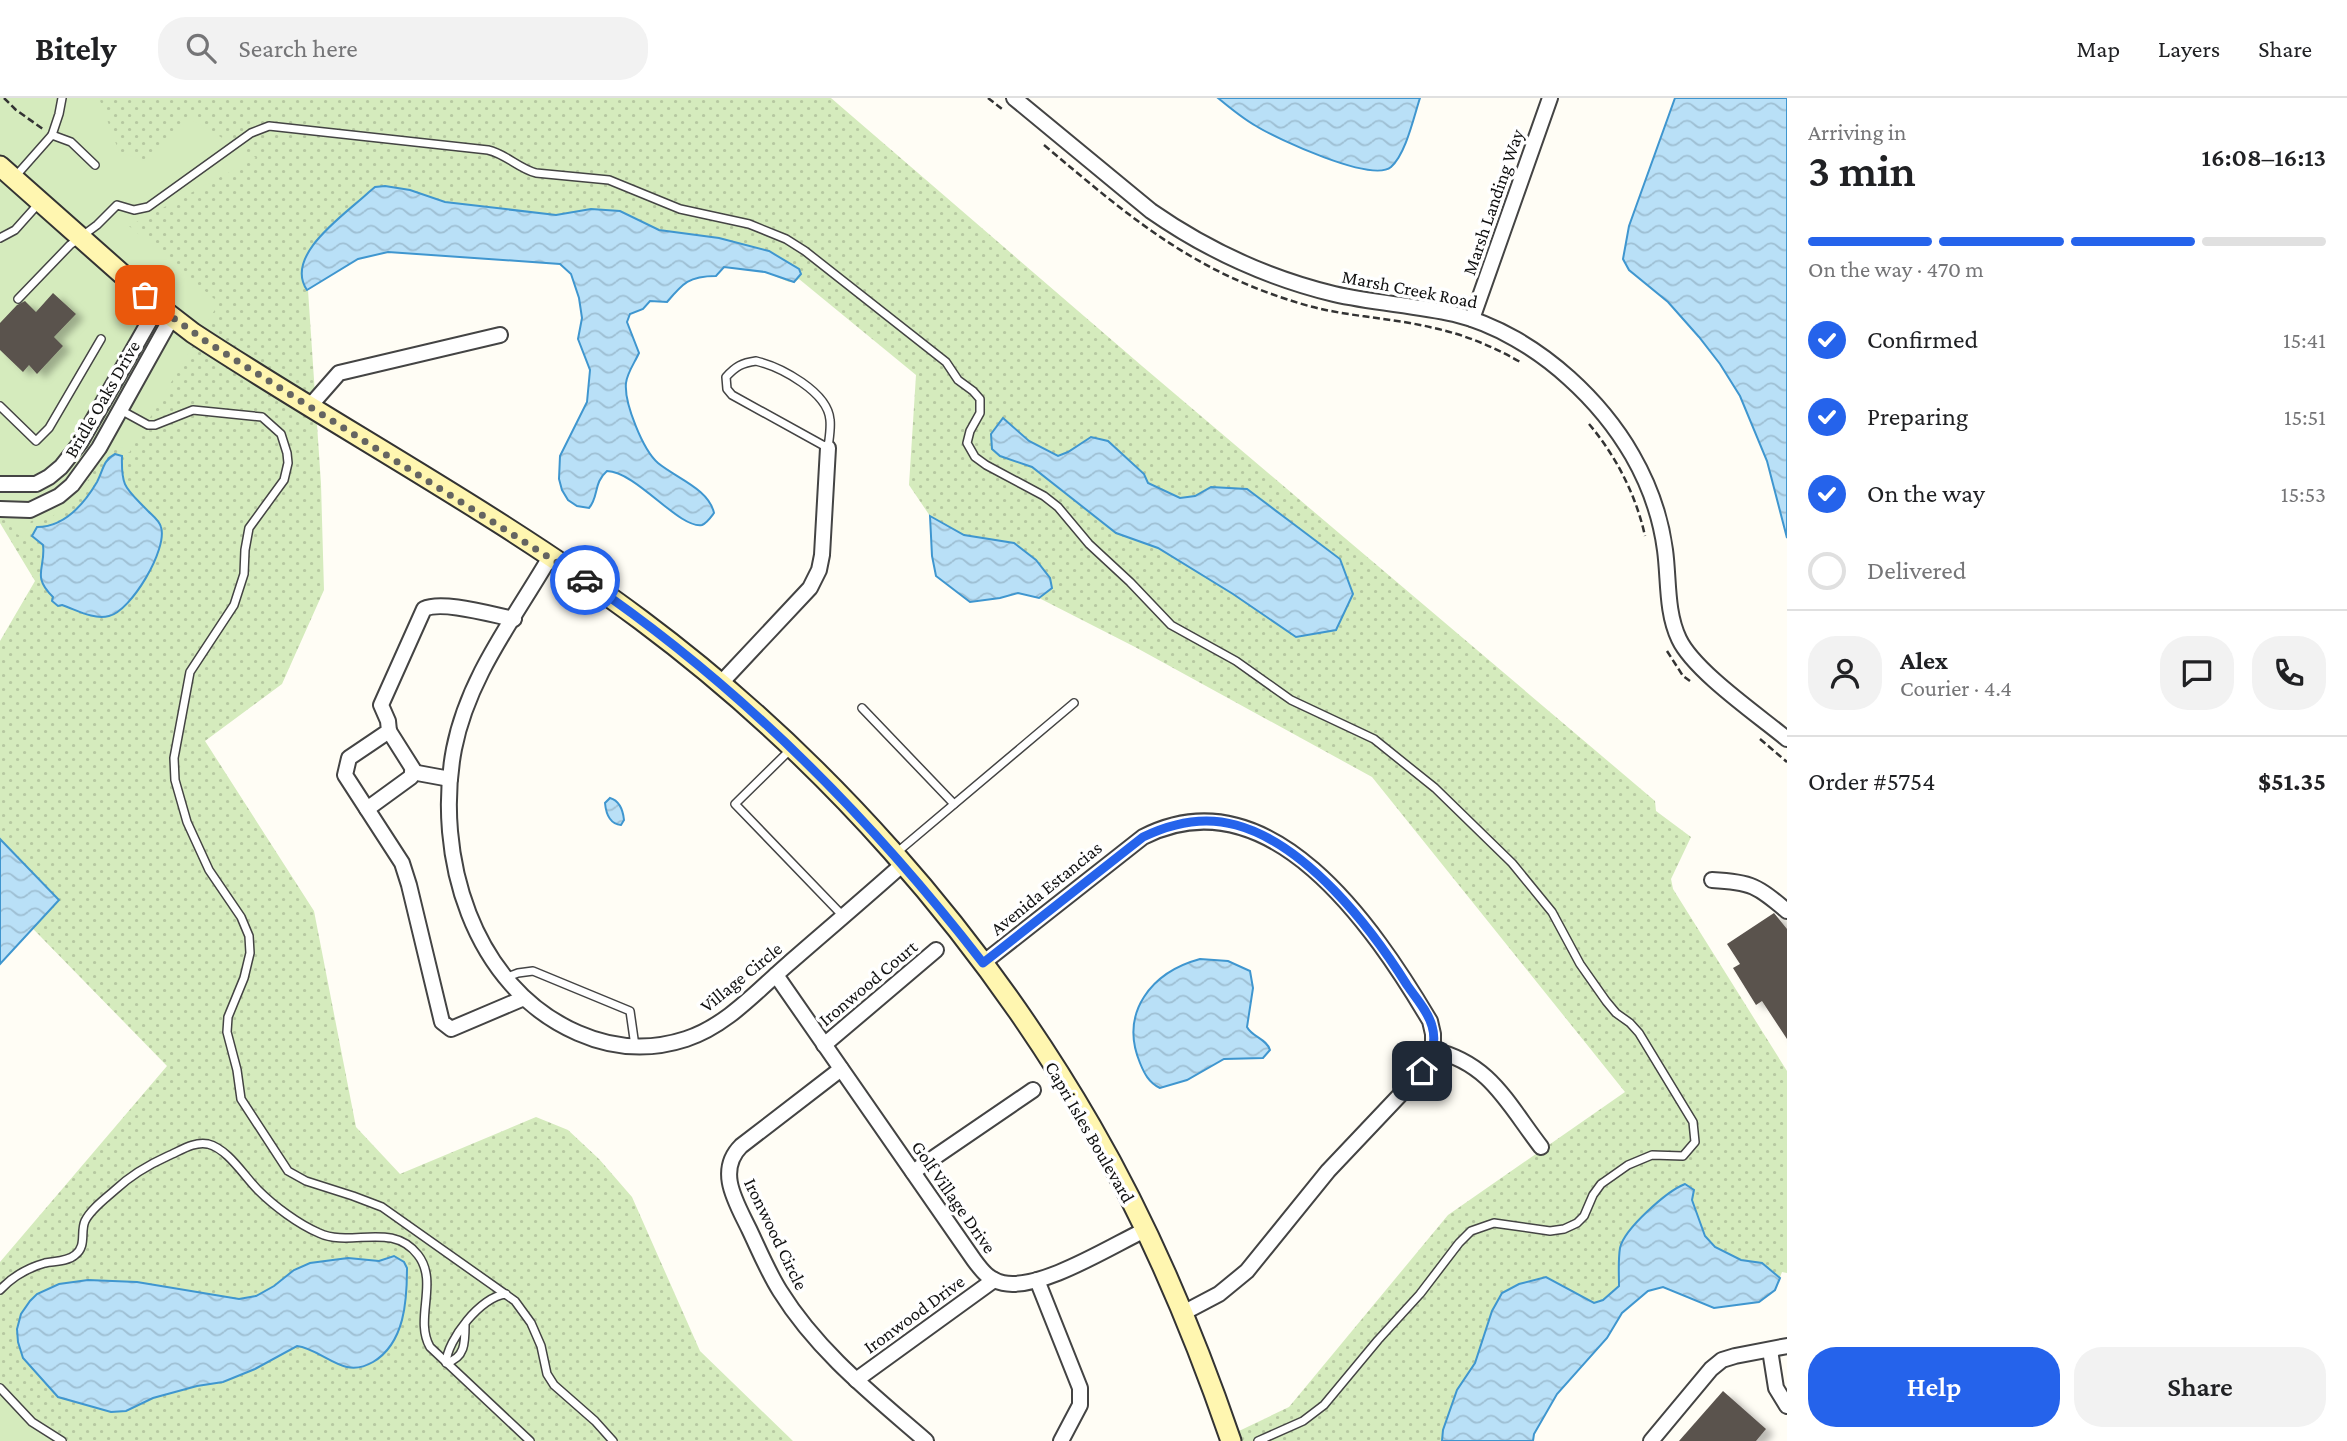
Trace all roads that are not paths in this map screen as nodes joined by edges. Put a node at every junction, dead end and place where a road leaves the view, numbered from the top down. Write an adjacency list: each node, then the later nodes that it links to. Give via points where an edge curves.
1 (62, 98): 4 (lane)
2 (1014, 98): 12 (street, Marsh Creek Road, via 1151,211 1231,258 1332,294)
3 (1550, 98): 12 (street, Marsh Landing Way)
4 (52, 135): 5 (lane, via 71,142); 6 (lane)
5 (95, 165)
6 (7, 172): 7 (street, Capri Isles Boulevard)
7 (41, 202): 8 (street, Capri Isles Boulevard); 9 (lane, via 15,230)
8 (81, 237): 10 (lane); 11 (street, Capri Isles Boulevard); 70 (lane, via 117,205 134,210 148,207 251,133 280,126 488,150 528,171 609,180 680,209 764,230 805,251 947,362 958,380 980,399 980,413 968,438 971,452 1058,507 1165,621 1236,661 1291,700 1374,739 1503,852 1552,912 1606,1001 1639,1033 1693,1122 1695,1142 1683,1156 1652,1155 1618,1171 1601,1184 1584,1216 1572,1226 1549,1231 1494,1223 1471,1231 1324,1405 1303,1421)
9 (0, 238)
10 (18, 299)
11 (165, 312): 16 (street, Capri Isles Boulevard); 19 (street, Bridle Oaks Drive, via 79,443); 21 (street, Bridle Oaks Drive, via 99,448)
12 (1472, 319): 29 (street, Marsh Creek Road, via 1545,358 1614,425 1655,504 1672,622 1679,641 1701,668)
13 (500, 335): 16 (street, via 339,373)
14 (101, 339): 15 (lane, via 49,428 36,442)
15 (0, 406)
16 (310, 407): 23 (street, Capri Isles Boulevard)
17 (125, 414): 55 (lane, via 148,425 193,410 262,417 281,434 287,453 284,480 247,534 234,605 190,672 174,758 187,822 209,870 241,916 249,936 250,953 227,1032 241,1100 288,1171 382,1207)
18 (828, 448): 18 (lane, via 831,419 803,384 756,361 744,362 726,377 732,395); 25 (street, via 819,570 803,597)
19 (49, 477): 20 (street, Bridle Oaks Drive, via 36,484); 21 (street, Bridle Oaks Drive)
20 (0, 484)
21 (59, 496): 22 (street, Bridle Oaks Drive, via 30,510)
22 (0, 509)
23 (550, 556): 24 (street, Village Circle); 25 (street, Capri Isles Boulevard, via 645,623)
24 (514, 619): 28 (street, via 444,607 424,609 381,705); 32 (street, Village Circle, via 472,691)
25 (720, 684): 30 (street, Capri Isles Boulevard)
26 (1074, 703): 33 (lane)
27 (862, 708): 33 (lane)
28 (389, 731): 31 (street); 34 (street, via 349,758 345,775)
29 (1787, 740)
30 (791, 748): 35 (street, Capri Isles Boulevard); 38 (lane, via 735,804)
31 (412, 772): 32 (street); 34 (street)
32 (450, 779): 42 (street, Village Circle, via 450,827 457,874 472,922)
33 (954, 804): 35 (lane)
34 (367, 809): 43 (street, via 402,863 442,1022 451,1029)
35 (899, 859): 38 (street, Village Circle); 40 (street, Capri Isles Boulevard)
36 (1712, 880): 37 (street, via 1751,884)
37 (1787, 911)
38 (844, 916): 41 (street, Village Circle)
39 (936, 950): 44 (street, Ironwood Court)
40 (983, 963): 46 (street, Avenida Estancias, via 1143,837 1193,821 1228,822 1269,838 1348,903 1430,1021); 51 (street, Capri Isles Boulevard, via 1078,1105)
41 (776, 975): 44 (street); 45 (street, Village Circle, via 705,1031 669,1044)
42 (505, 978): 43 (street, Village Circle); 45 (lane, via 533,971 630,1011)
43 (524, 998): 45 (street, Village Circle, via 576,1032)
44 (824, 1045): 47 (street)
45 (635, 1047)
46 (1433, 1050): 49 (street, via 1461,1058 1488,1077); 56 (street, via 1422,1071 1335,1163 1247,1271 1219,1294)
47 (841, 1069): 50 (street, Golf Village Drive); 61 (street, Ironwood Circle, via 741,1146 730,1160 727,1174 741,1214 779,1290 816,1340)
48 (1033, 1090): 50 (street)
49 (1541, 1147)
50 (913, 1172): 52 (street, Golf Village Drive, via 974,1260)
51 (1144, 1230): 53 (street, Golf Village Drive); 56 (street, Capri Isles Boulevard)
52 (994, 1280): 53 (street, Golf Village Drive, via 1016,1284); 61 (street, Ironwood Drive)
53 (1037, 1280): 68 (street, via 1080,1388 1080,1405)
54 (0, 1290): 60 (lane, via 27,1270 75,1255 82,1246 86,1218 131,1177 192,1145 208,1144 223,1153 260,1193 319,1233 340,1240 385,1237 410,1247 419,1256 426,1277 426,1338)
55 (507, 1294): 57 (lane, via 486,1302); 66 (lane, via 531,1323 554,1385)
56 (1183, 1312): 69 (street, Capri Isles Boulevard)
57 (465, 1325): 60 (lane, via 450,1345); 60 (lane, via 463,1352)
58 (1787, 1346): 59 (street)
59 (1770, 1350): 63 (street, via 1776,1388); 71 (street, via 1722,1360)
60 (446, 1363): 65 (lane)
61 (856, 1380): 67 (street, Ironwood Circle)
62 (0, 1388): 64 (lane, via 41,1430)
63 (1787, 1406)
64 (62, 1441)
65 (530, 1441)
66 (613, 1441)
67 (926, 1441)
68 (1061, 1441)
69 (1231, 1441)
70 (1258, 1441)
71 (1651, 1441)

